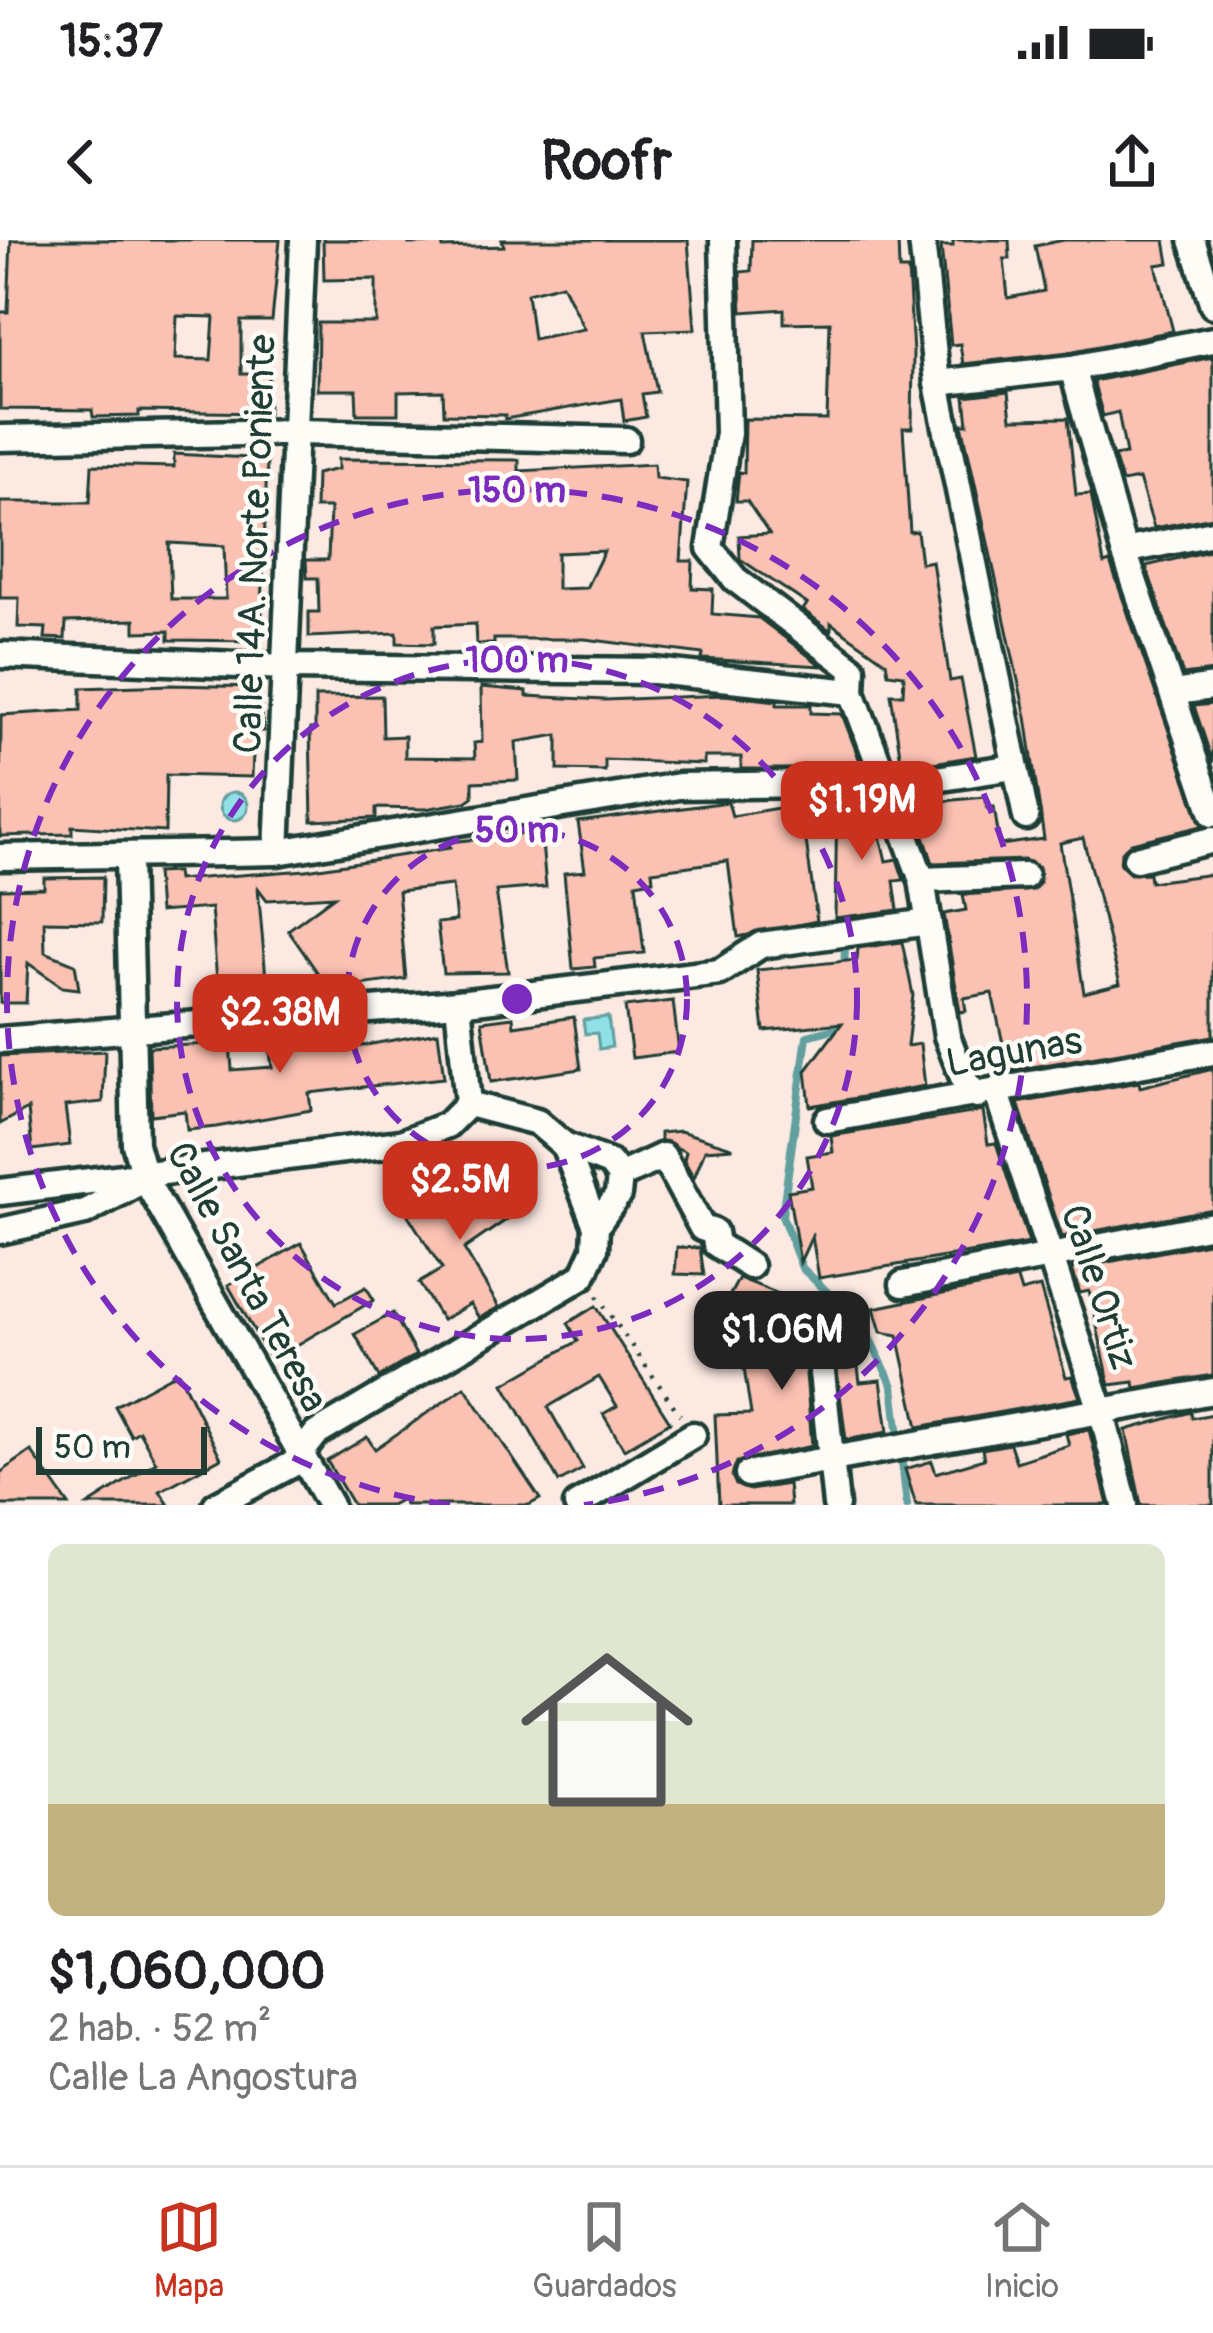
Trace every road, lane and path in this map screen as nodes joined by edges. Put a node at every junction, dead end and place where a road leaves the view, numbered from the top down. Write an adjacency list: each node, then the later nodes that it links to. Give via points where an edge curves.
1 (303, 240): 9 (street, Calle 14A. Norte Poniente)
2 (723, 240): 17 (street, Calle Ortiz, via 728,433 710,548 735,579 853,669)
3 (922, 240): 8 (street)
4 (1192, 240): 5 (street)
5 (1213, 305)
6 (1213, 340): 7 (street)
7 (1072, 368): 8 (street); 13 (street)
8 (938, 383): 19 (street)
9 (298, 432): 10 (street); 11 (street); 15 (street, Calle 14A. Norte Poniente)
10 (0, 438)
11 (626, 440)
12 (1213, 533): 13 (street)
13 (1124, 551): 18 (street)
14 (0, 655): 15 (street)
15 (286, 667): 17 (street, via 654,671); 25 (street, Calle 14A. Norte Poniente)
16 (1213, 687): 18 (street)
17 (852, 692): 21 (street, Calle Ortiz)
18 (1172, 693): 22 (street)
19 (1014, 767): 21 (street); 23 (street)
20 (804, 784): 25 (street, via 679,787)
21 (884, 787): 30 (street, Calle Ortiz)
22 (1213, 814)
23 (1026, 817)
24 (1213, 841): 28 (street)
25 (277, 852): 27 (street)
26 (0, 857): 27 (street)
27 (128, 858): 33 (street, Calle Santa Teresa)
28 (1136, 860)
29 (1025, 876): 30 (street)
30 (922, 880): 31 (street, Calle Ortiz)
31 (929, 922): 32 (street, via 761,945 720,972); 36 (street, Calle Ortiz, via 947,1036 964,1080)
32 (458, 1003): 33 (street); 37 (street)
33 (131, 1026): 34 (street); 41 (street, Calle Santa Teresa, via 135,1144)
34 (0, 1040)
35 (1213, 1052): 36 (street, Lagunas)
36 (987, 1094): 38 (street, Lagunas); 46 (street, Calle Ortiz)
37 (469, 1104): 39 (street, via 537,1122); 41 (street, via 447,1125 401,1143)
38 (827, 1120)
39 (564, 1144): 40 (street, via 610,1163); 44 (street)
40 (620, 1176): 44 (street, via 618,1195); 47 (street, via 663,1156 702,1228)
41 (145, 1179): 42 (street); 45 (street, via 85,1212); 54 (street, Calle Santa Teresa)
42 (0, 1192)
43 (1213, 1225): 46 (street)
44 (596, 1226): 48 (street)
45 (0, 1231)
46 (1053, 1256): 49 (street); 52 (street, Calle Ortiz)
47 (750, 1266)
48 (583, 1276): 53 (path); 54 (street, via 316,1434)
49 (903, 1284)
50 (822, 1372): 55 (street)
51 (1213, 1391): 52 (street)
52 (1102, 1413): 55 (street); 61 (street, Calle Ortiz)
53 (693, 1435): 59 (street)
54 (302, 1453): 57 (street); 58 (street, Calle Santa Teresa)
55 (833, 1460): 56 (street); 60 (street)
56 (748, 1474)
57 (216, 1505)
58 (330, 1505)
59 (577, 1505)
60 (836, 1505)
61 (1126, 1505)

